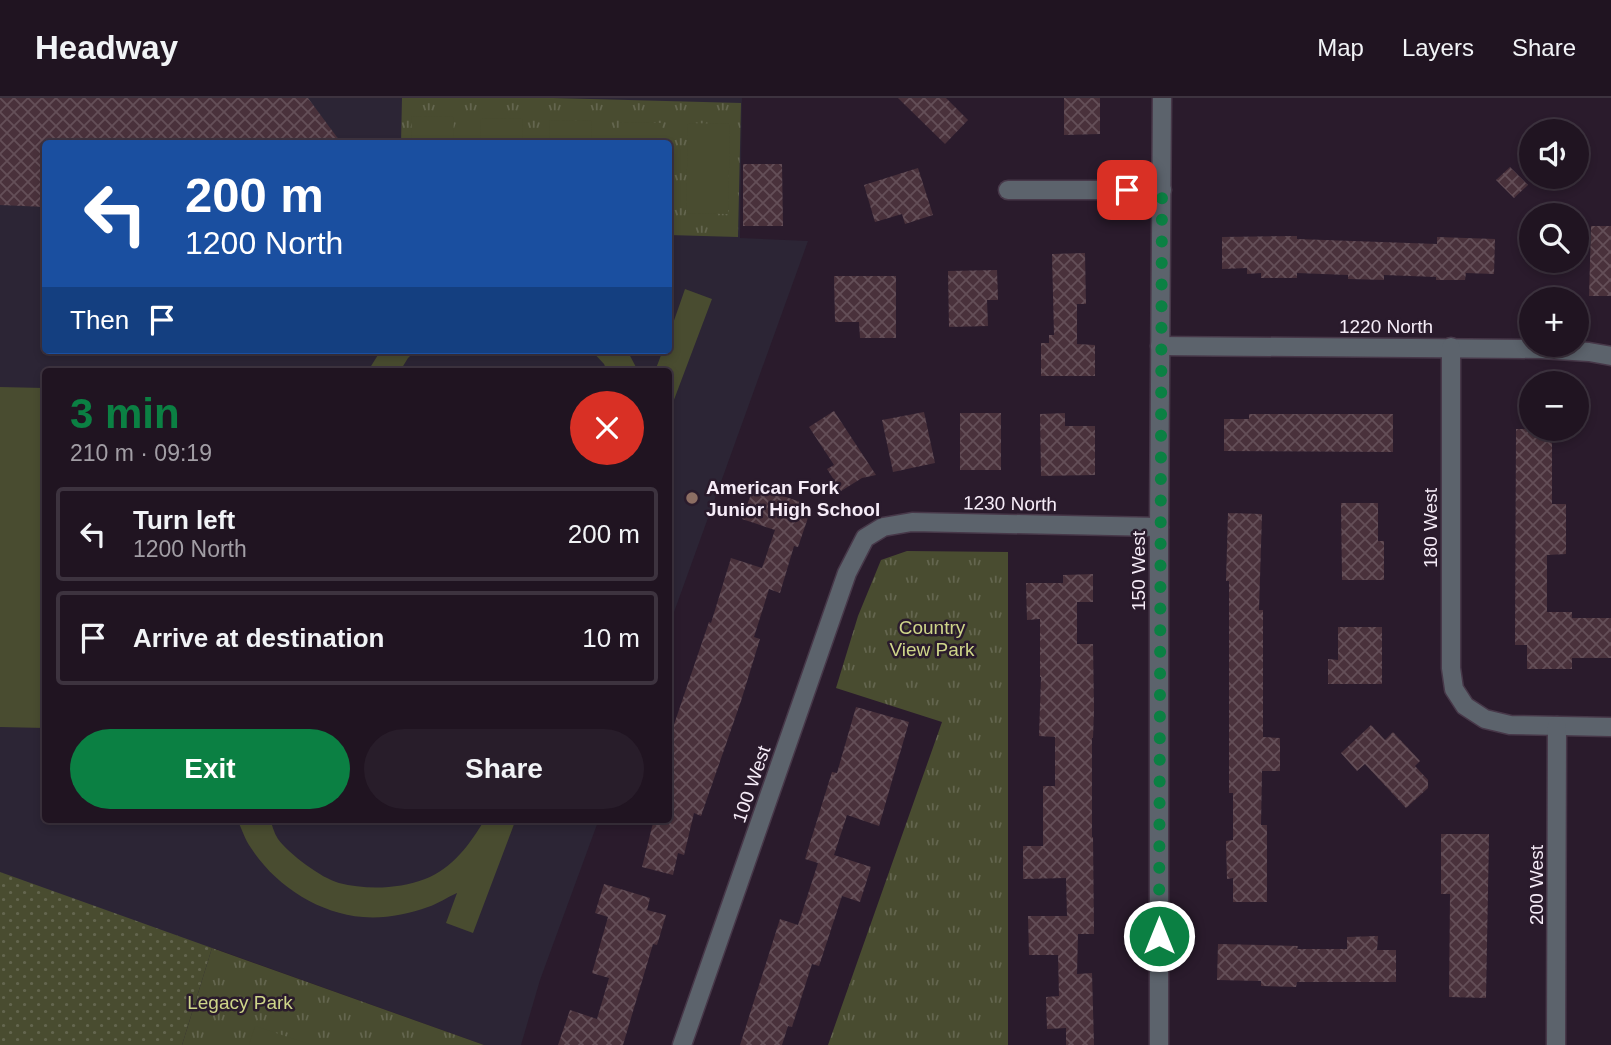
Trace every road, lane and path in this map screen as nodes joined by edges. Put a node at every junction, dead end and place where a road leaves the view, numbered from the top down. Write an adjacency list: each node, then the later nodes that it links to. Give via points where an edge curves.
1 (1162, 98): 3 (street, 150 West)
2 (1008, 190): 3 (street)
3 (1162, 190): 4 (street, 150 West)
4 (1160, 346): 5 (street, 1220 North); 7 (street, 150 West)
5 (1451, 347): 6 (street, 1220 North); 9 (street, 180 West, via 1454,689 1465,706 1485,719 1510,725)
6 (1611, 356)
7 (1159, 527): 8 (street, 1230 North, via 912,522 883,527); 12 (street, 150 West)
8 (864, 538): 11 (street, 100 West, via 847,573)
9 (1557, 726): 10 (street); 13 (street, 200 West)
10 (1611, 727)
11 (682, 1045)
12 (1158, 1045)
13 (1556, 1045)

